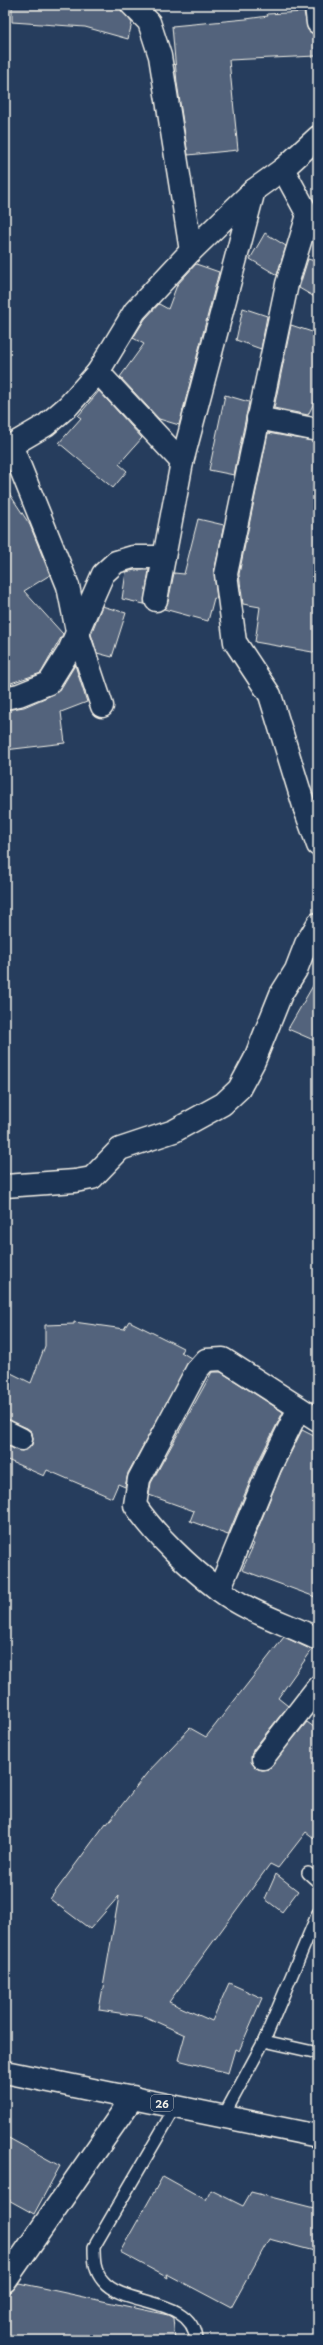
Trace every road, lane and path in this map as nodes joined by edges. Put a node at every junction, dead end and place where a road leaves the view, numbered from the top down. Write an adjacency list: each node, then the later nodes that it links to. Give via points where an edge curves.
1 (132, 5): 8 (main road, via 149,22 160,56)
2 (316, 5): 3 (main road)
3 (318, 23)
4 (318, 137): 5 (main road)
5 (283, 169): 6 (main road); 7 (main road)
6 (254, 190): 8 (main road); 13 (main road)
7 (313, 220): 10 (main road, via 287,284)
8 (191, 251): 9 (main road, via 135,311)
9 (98, 372): 12 (main road, via 68,406 46,425); 13 (main road)
10 (258, 418): 11 (main road); 19 (main road, via 226,574 235,642 270,695)
11 (318, 430)
12 (8, 448): 16 (main road, via 68,586)
13 (182, 462): 14 (main road)
14 (164, 557): 15 (main road); 16 (main road, via 133,557 116,562 103,574)
15 (156, 600)
16 (77, 631): 17 (main road, via 69,651 49,683 19,696); 18 (main road)
17 (5, 698)
18 (102, 706)
19 (312, 813): 20 (main road)
20 (318, 845)
21 (318, 924): 22 (main road, via 306,944 296,970 281,994 240,1089 223,1104 174,1131 120,1149 92,1178)
22 (5, 1186)
23 (299, 1408): 24 (main road); 25 (main road, via 270,1467); 25 (main road, via 223,1359 206,1360 197,1370 139,1479 135,1505 145,1521 162,1540)
24 (318, 1420)
25 (219, 1590): 26 (main road, via 266,1616)
26 (317, 1636)
27 (318, 1687): 28 (main road)
28 (263, 1758)
29 (308, 1873): 30 (lane)
30 (318, 1882)
31 (318, 1913): 32 (lane)
32 (264, 2042): 33 (lane); 37 (lane)
33 (318, 2053)
34 (6, 2074): 35 (main road, 26)
35 (133, 2097): 36 (main road, 26); 39 (main road)
36 (176, 2106): 37 (main road, 26); 40 (lane, via 94,2247 94,2265 103,2282 115,2289 158,2303 183,2316 195,2331)
37 (223, 2117): 38 (main road, 26)
38 (318, 2136)
39 (5, 2281)
40 (196, 2340)

